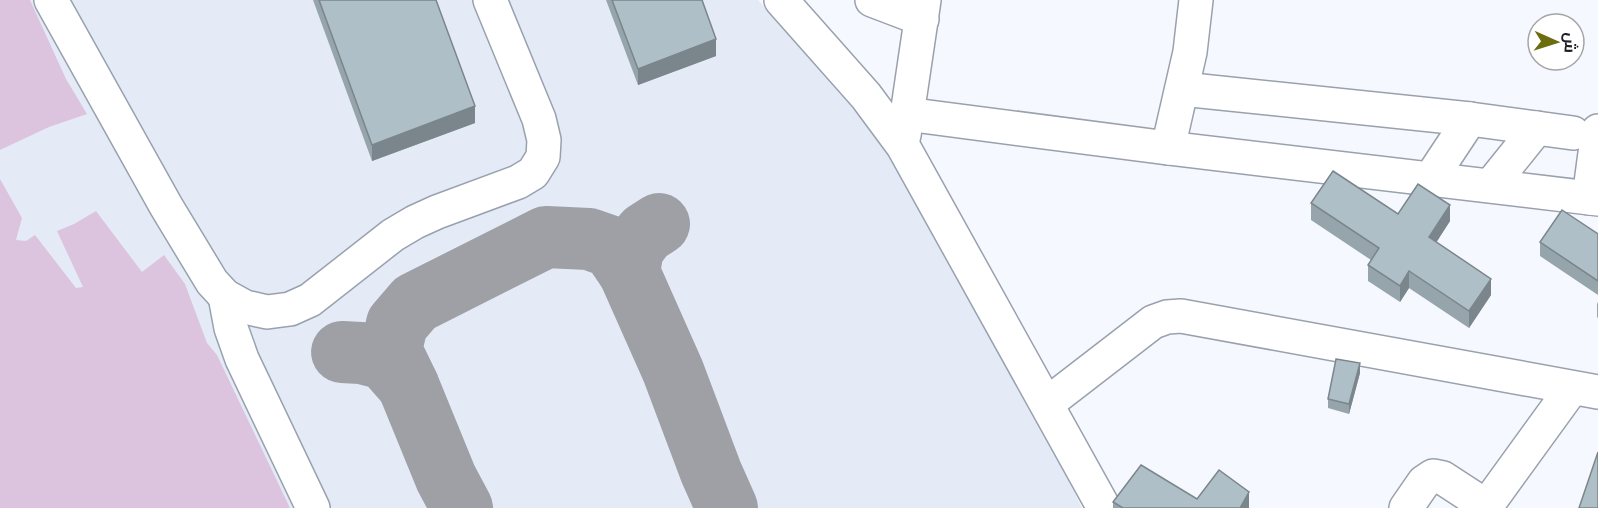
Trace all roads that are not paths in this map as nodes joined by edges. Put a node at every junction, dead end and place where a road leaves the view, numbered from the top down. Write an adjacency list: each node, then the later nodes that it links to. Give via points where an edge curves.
1 (51, 0): 17 (street, via 166,206 212,282)
2 (490, 0): 17 (street, via 544,140 543,157 533,173 415,222 310,300 290,309 267,312 245,307)
3 (781, 0): 12 (street, via 866,96)
4 (872, 0): 6 (street)
5 (1196, 0): 7 (street)
6 (923, 10): 8 (street)
7 (1182, 89): 9 (street); 13 (street)
8 (906, 114): 12 (street); 13 (street)
9 (1470, 119): 10 (street); 14 (street)
10 (1537, 128): 11 (street); 15 (street)
11 (1591, 140): 16 (street)
12 (903, 146): 19 (street)
13 (1168, 148): 14 (street)
14 (1431, 178): 15 (street)
15 (1491, 185): 16 (street)
16 (1593, 198)
17 (225, 296): 21 (street, via 242,360)
18 (1585, 390): 19 (street, via 1181,316 1153,322); 20 (street)
19 (1048, 403): 22 (street)
20 (1485, 507): 23 (street, via 1443,478 1433,476 1424,482)
21 (313, 508)
22 (1104, 508)
23 (1406, 508)

